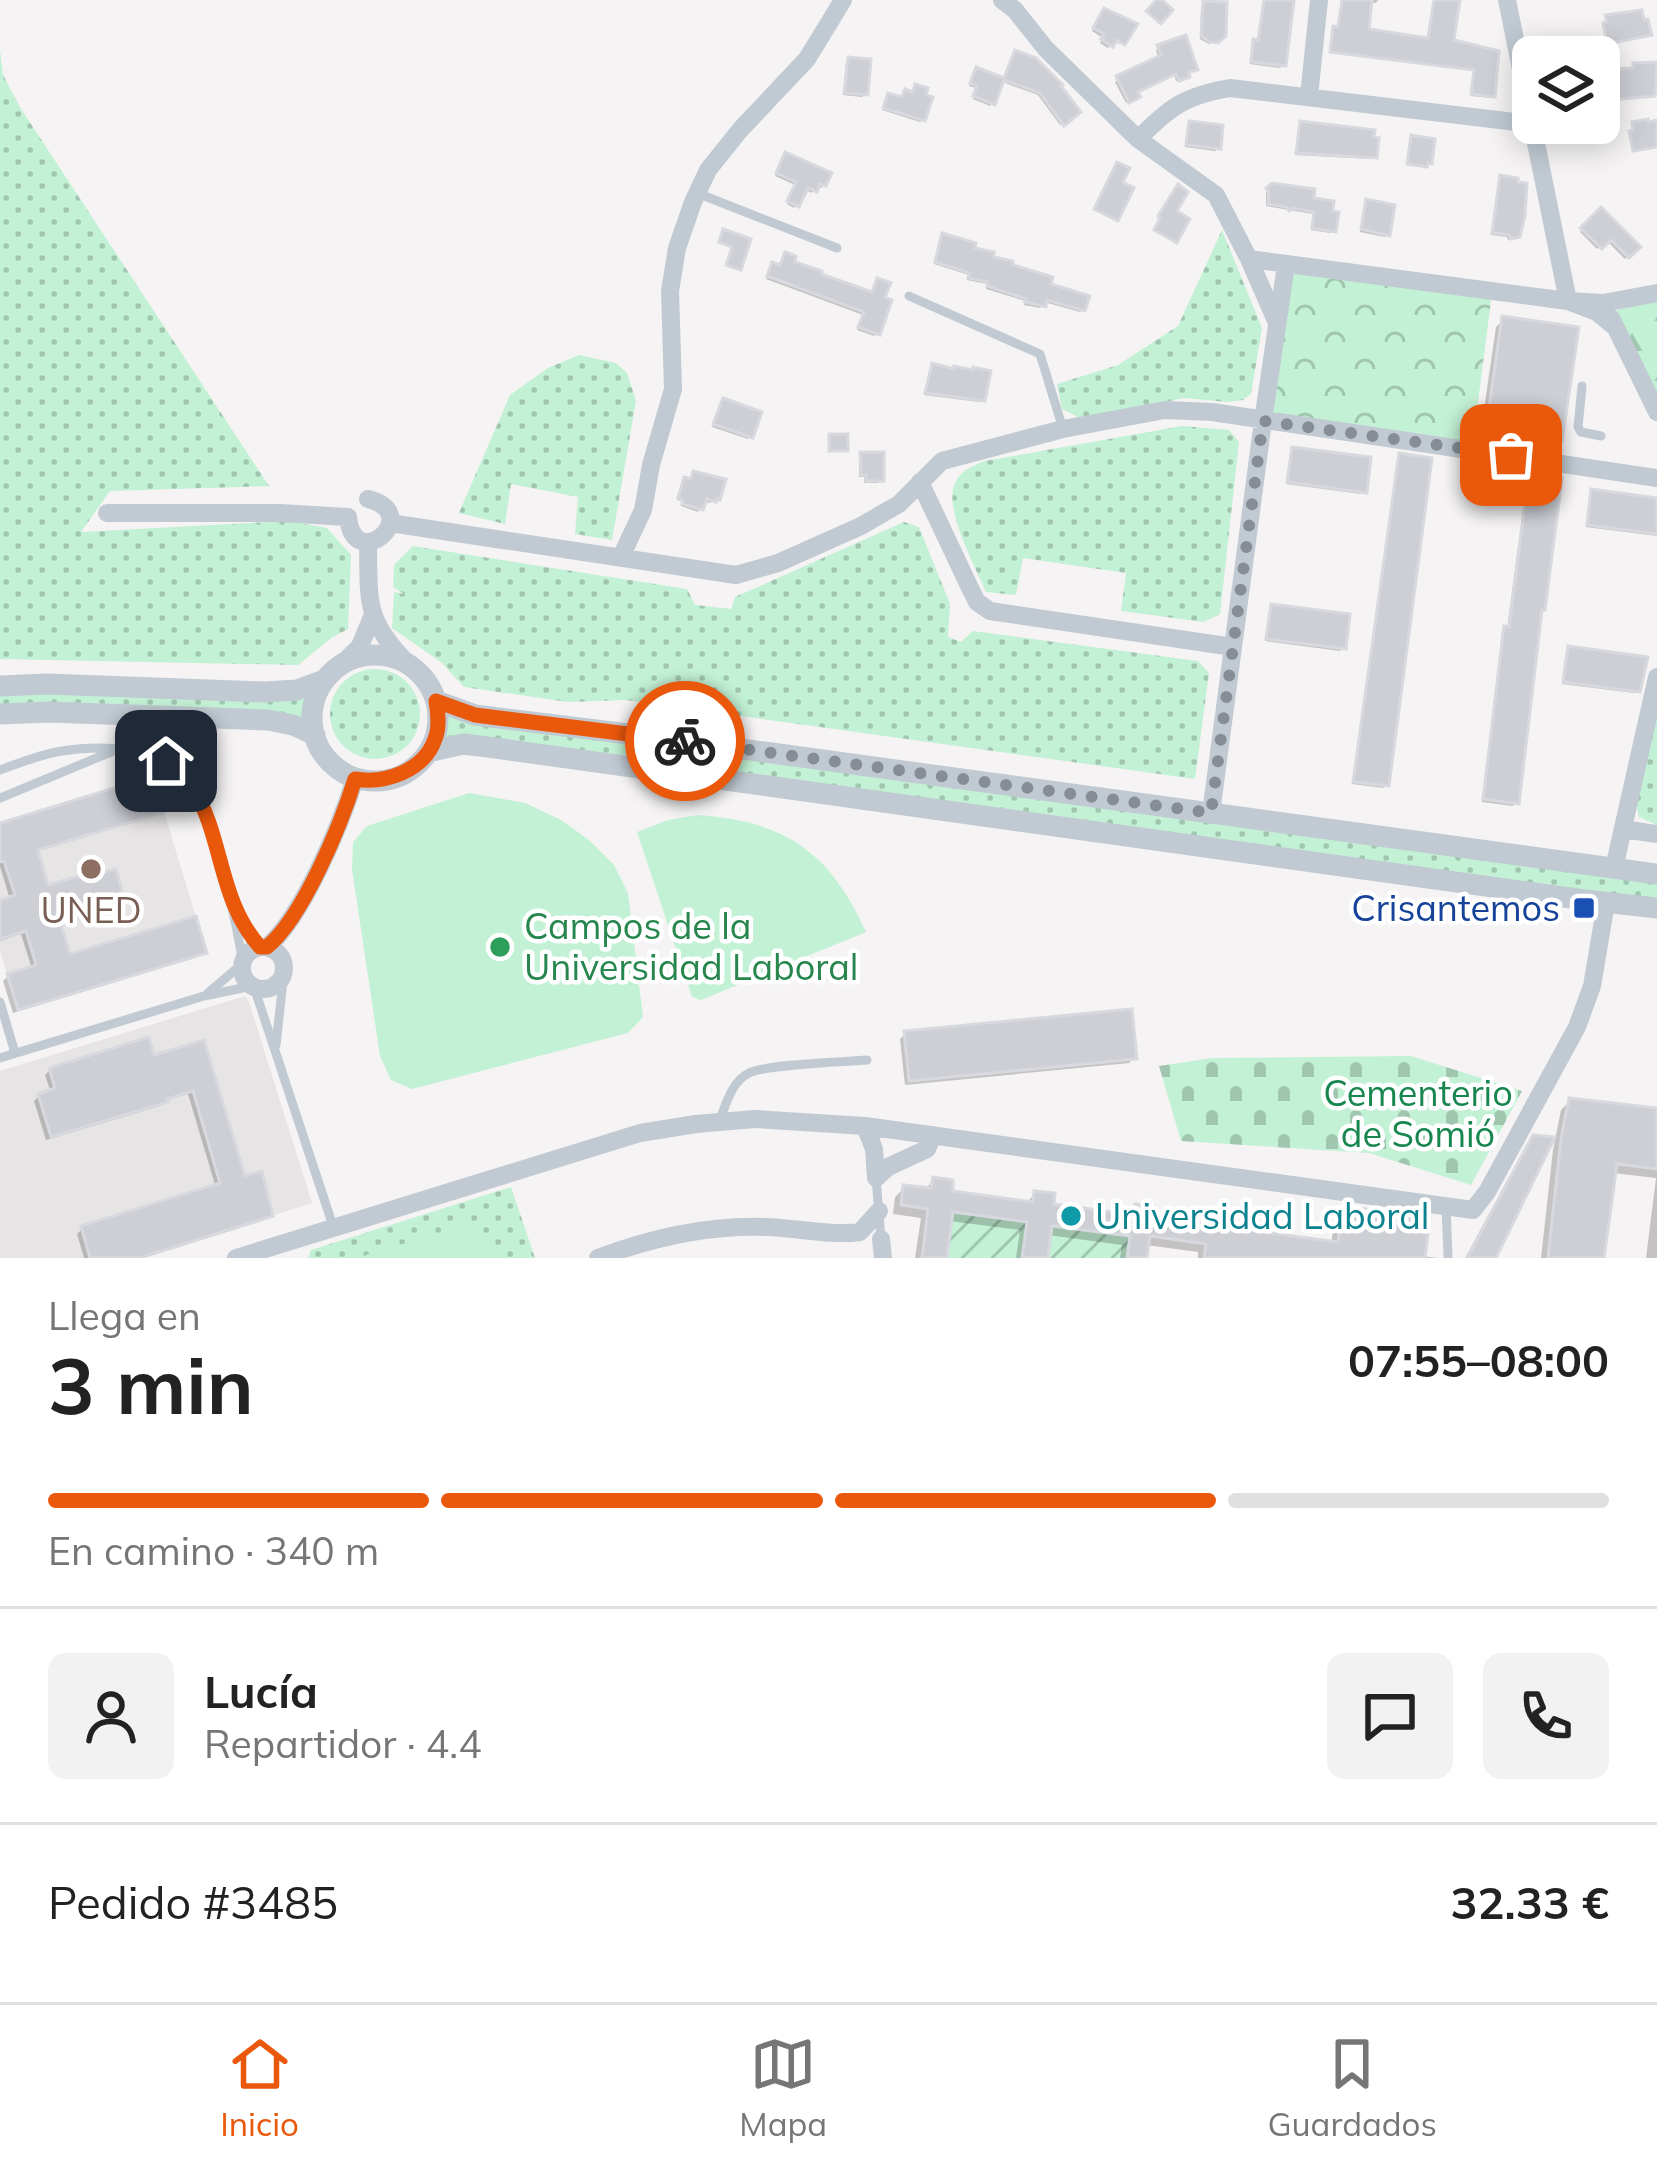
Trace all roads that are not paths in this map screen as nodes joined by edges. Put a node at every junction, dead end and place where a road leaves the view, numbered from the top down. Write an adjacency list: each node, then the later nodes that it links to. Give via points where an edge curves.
1 (843, 0): 10 (street, via 807,59 740,130)
2 (1002, 0): 8 (street)
3 (1319, 0): 6 (street)
4 (1507, 0): 5 (street)
5 (1514, 36)
6 (1310, 96): 7 (street); 8 (street, via 1230,88 1199,94 1167,110)
7 (1512, 121)
8 (1138, 139): 12 (street, via 1216,195)
9 (1536, 144): 17 (street)
10 (697, 193): 11 (lane); 32 (street, via 670,291 673,389 643,510)
11 (837, 248)
12 (1249, 259): 13 (street); 19 (street)
13 (1286, 265): 17 (street); 19 (street)
14 (1657, 293): 16 (street)
15 (909, 296): 24 (lane, via 1040,354)
16 (1631, 298): 18 (street); 20 (street, via 1615,314)
17 (1568, 302): 18 (street); 20 (street)
18 (1603, 303): 20 (street)
19 (1277, 323): 23 (street)
20 (1616, 327): 22 (street)
21 (1582, 386): 25 (lane, via 1578,427)
22 (1657, 412)
23 (1263, 421): 24 (street, via 1166,410); 26 (street); 34 (street)
24 (1063, 429): 27 (street, via 942,461)
25 (1601, 436)
26 (1651, 472)
27 (920, 482): 32 (street, via 861,526 736,575); 34 (street, via 977,602 990,611)
28 (107, 513): 29 (street)
29 (348, 517): 30 (street, via 369,493); 31 (street, via 350,531)
30 (390, 523): 31 (street); 32 (street)
31 (368, 542): 33 (street)
32 (621, 557)
33 (372, 616): 35 (street); 36 (street)
34 (1233, 647): 48 (street)
35 (344, 662): 36 (street, via 373,654); 38 (street)
36 (410, 666): 40 (street)
37 (1657, 677): 49 (street)
38 (324, 680): 39 (street, via 266,692); 42 (street, via 314,700)
39 (0, 686)
40 (436, 701): 44 (street); 48 (street, via 475,715)
41 (0, 714): 42 (street, via 268,720)
42 (315, 735): 46 (street, via 325,755)
43 (116, 749): 45 (lane, via 61,751); 47 (lane); 56 (lane, via 166,761 191,784)
44 (428, 752): 46 (street, via 388,779); 54 (street, via 463,744)
45 (0, 770)
46 (355, 779): 53 (street)
47 (0, 798)
48 (1211, 813): 51 (street)
49 (1623, 829): 50 (street); 51 (street)
50 (1657, 834)
51 (1614, 868): 52 (street)
52 (1657, 874)
53 (303, 899): 57 (street); 59 (street)
54 (1606, 903): 55 (street); 72 (street, via 1577,1028 1487,1192 1472,1210)
55 (1657, 908)
56 (235, 911): 57 (lane); 58 (lane)
57 (264, 947): 58 (street); 59 (street, via 281,957)
58 (242, 963): 60 (street); 61 (lane)
59 (284, 970): 60 (street, via 273,986); 63 (lane)
60 (253, 986): 61 (lane); 63 (lane)
61 (204, 996): 64 (lane)
62 (0, 1002): 64 (lane)
63 (276, 1051): 74 (lane)
64 (15, 1053): 65 (lane)
65 (0, 1058)
66 (867, 1060): 67 (lane, via 749,1073)
67 (718, 1122): 68 (street); 74 (street, via 640,1133)
68 (865, 1126): 69 (street); 70 (street); 71 (street)
69 (933, 1135): 70 (street, via 927,1149); 72 (street)
70 (908, 1156): 71 (street)
71 (876, 1178): 73 (lane)
72 (1446, 1207): 76 (lane)
73 (878, 1211): 75 (lane); 78 (street, via 860,1232 754,1226 652,1240)
74 (334, 1229): 77 (street)
75 (882, 1248)
76 (1448, 1256)
77 (236, 1258)
78 (598, 1258)

